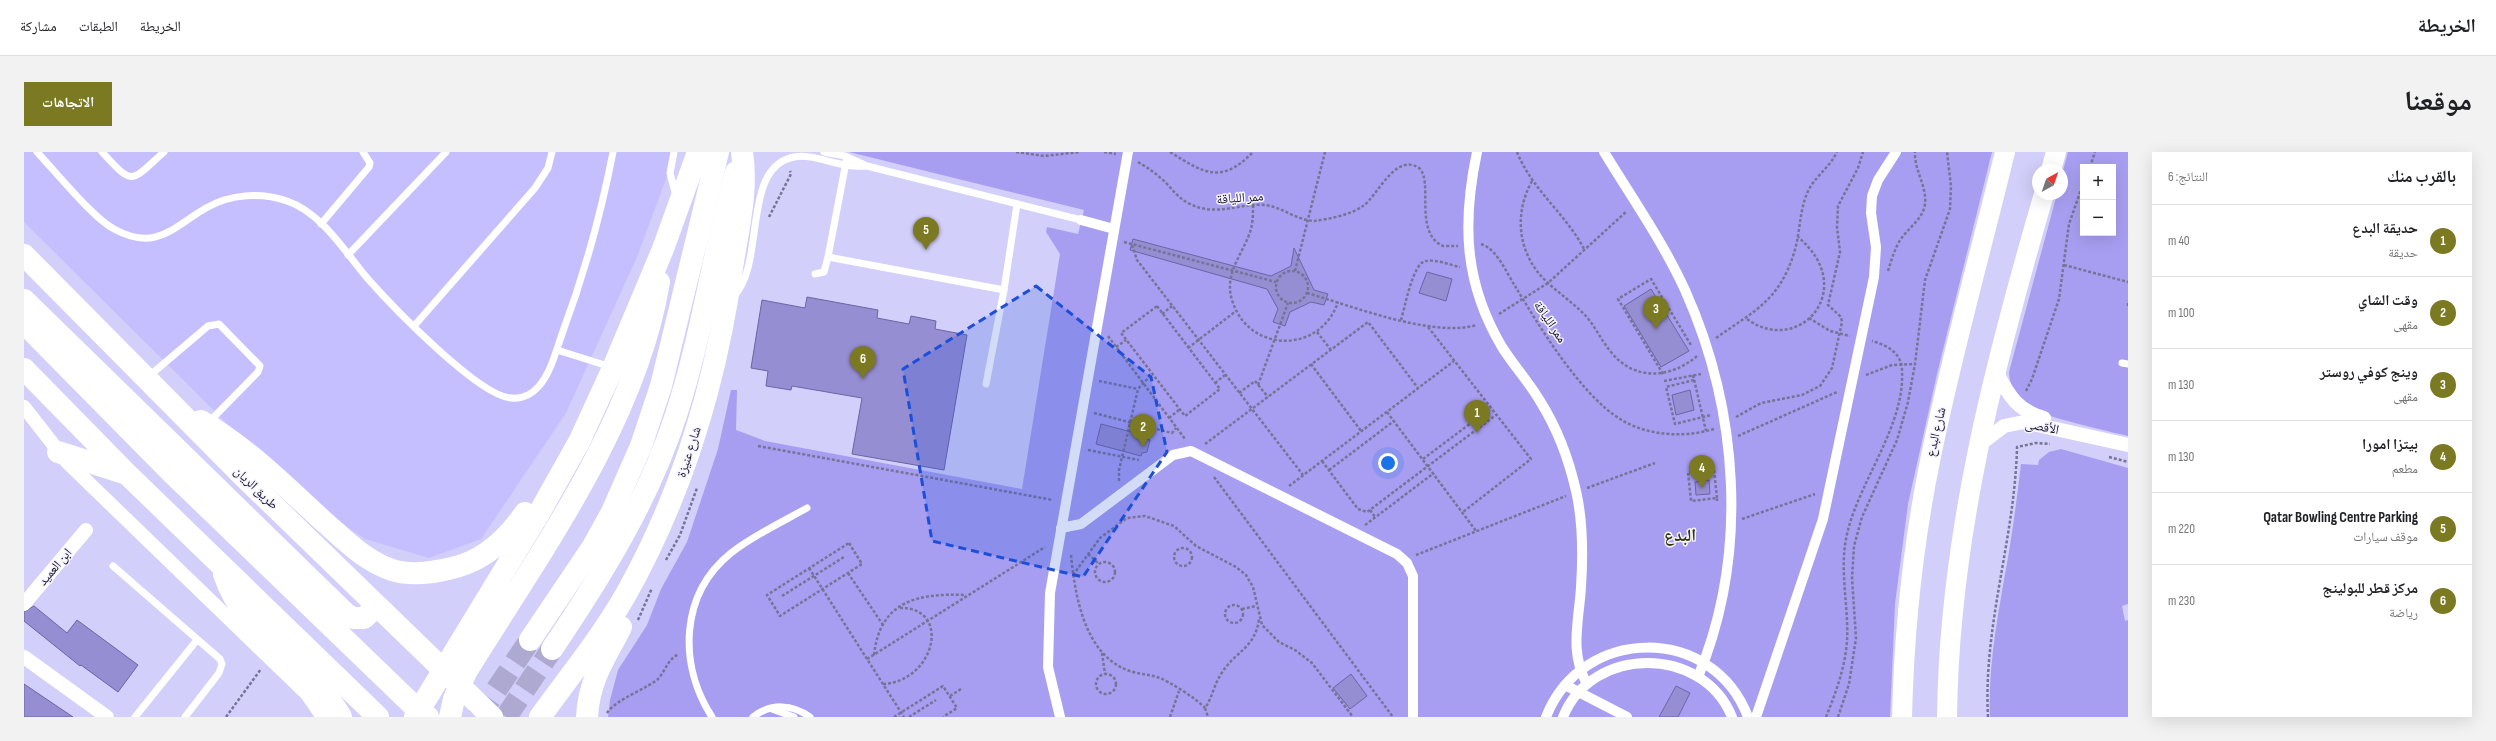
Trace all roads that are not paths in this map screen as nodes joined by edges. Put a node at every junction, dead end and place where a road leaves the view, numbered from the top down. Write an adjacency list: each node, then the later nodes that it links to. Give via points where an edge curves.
1 (37, 152): 27 (lane, via 104,222 124,234 147,238 170,233 207,207 222,201 255,196 287,201 302,208)
2 (102, 152): 3 (lane, via 123,175 131,177 138,175)
3 (164, 152)
4 (363, 152): 27 (lane, via 370,163 369,167)
5 (446, 152): 31 (lane)
6 (552, 152): 38 (lane, via 548,168 535,188)
7 (613, 152): 39 (lane, via 583,272)
8 (674, 152): 24 (lane, via 671,184)
9 (698, 152): 24 (main road)
10 (718, 152): 63 (main road, via 661,386 641,446 612,512 592,548)
11 (742, 152): 36 (main road, شارع عنيزة, via 745,174 744,199); 64 (main road, شارع عنيزة, via 691,362 664,448 621,543 589,596)
12 (824, 152): 19 (lane)
13 (1477, 152): 68 (street, via 1468,198 1467,244 1472,269 1488,320 1502,347 1550,418 1577,492 1582,548 1576,647)
14 (1604, 152): 66 (street, via 1667,254 1685,290 1714,371 1723,412 1731,471 1730,523 1723,589)
15 (1896, 152): 97 (street, via 1878,180 1872,196 1876,262 1830,489 1816,544)
16 (2005, 152): 98 (main road, شارع البدع, via 1939,416 1921,506 1908,612)
17 (2056, 152): 20 (main road)
18 (1128, 155): 28 (street)
19 (847, 157): 21 (lane); 22 (lane)
20 (2053, 164)
21 (845, 166): 22 (lane); 32 (lane); 36 (lane, via 800,156 788,159 774,168 762,190 746,278)
22 (867, 166): 25 (lane)
23 (2042, 200): 42 (main road)
24 (680, 203): 29 (main road)
25 (1017, 204): 26 (lane); 34 (lane)
26 (1081, 220): 28 (street)
27 (321, 224): 31 (lane)
28 (1113, 234): 56 (street, via 1066,502)
29 (663, 249): 40 (main road); 71 (main road, via 657,295 646,339 607,435 573,500)
30 (24, 255): 43 (main road, طريق الريان)
31 (348, 255): 38 (lane)
32 (828, 257): 33 (lane, via 824,272); 34 (lane)
33 (815, 274)
34 (1004, 290): 44 (lane)
35 (24, 300): 61 (main road, via 345,613 354,618 364,618)
36 (727, 302): 57 (main road, شارع عنيزة, via 692,444 662,522)
37 (24, 323): 75 (main road, via 155,457)
38 (414, 326): 39 (lane, via 488,389 510,399 525,396 538,387 549,369)
39 (556, 350): 40 (lane)
40 (614, 368): 49 (main road)
41 (24, 369): 53 (main road)
42 (1997, 373): 48 (street, الأقصى, via 2011,398 2024,410 2034,416 2075,427); 51 (main road)
43 (146, 379): 46 (main road, طريق الريان); 47 (lane, via 208,326 219,324 260,366 258,372)
44 (986, 384)
45 (24, 407): 52 (street)
46 (175, 408): 47 (main road); 61 (main road, طريق الريان)
47 (206, 424): 49 (main road, via 254,458 367,558 392,570 407,573 430,572 459,566 492,549 518,523 552,470)
48 (2089, 435): 50 (street, الأقصى); 51 (street, الأقصى, via 2074,434 2031,422 2017,422 2004,426)
49 (578, 442): 67 (main road, via 538,515)
50 (2128, 445)
51 (1978, 446): 99 (main road, via 1962,528 1956,576 1949,652)
52 (58, 452): 53 (main road); 79 (street, via 307,694)
53 (127, 474): 58 (main road)
54 (807, 508): 86 (lane, via 744,544 720,564 695,603 688,634 688,649 693,680)
55 (86, 530): 60 (street, ابن العميد)
56 (1063, 532): 90 (street, via 1050,593 1047,647 1051,686); 91 (street, via 1081,524 1174,455 1186,451 1195,452 1397,554 1407,563 1413,583)
57 (644, 560): 84 (main road, شارع عنيزة, via 606,626); 85 (main road, via 626,617 595,675 590,690)
58 (221, 565): 80 (main road, via 231,591 246,615 321,689); 81 (main road)
59 (113, 566): 62 (lane)
60 (24, 604)
61 (377, 606): 67 (main road, طريق الريان)
62 (197, 640): 77 (lane); 78 (lane, via 220,659 222,669)
63 (530, 640)
64 (552, 649)
65 (24, 657): 76 (street)
66 (1703, 663): 68 (street, via 1677,651 1648,647 1612,653); 69 (street); 96 (street, via 1715,671 1734,691)
67 (443, 670): 71 (main road, طريق الريان); 75 (main road)
68 (1580, 670): 70 (street); 72 (street)
69 (1698, 677): 70 (street, via 1665,664 1641,662 1618,667); 95 (street, via 1717,693)
70 (1587, 684): 73 (street)
71 (460, 685): 82 (main road); 83 (main road, طريق الريان)
72 (1565, 685): 73 (street); 92 (street, via 1556,696)
73 (1579, 692): 93 (street); 94 (street)
74 (765, 709): 87 (lane); 88 (lane); 89 (lane, via 788,707)
75 (420, 715)
76 (107, 717)
77 (135, 717)
78 (185, 717)
79 (323, 717)
80 (341, 717)
81 (378, 717)
82 (450, 717)
83 (492, 717)
84 (540, 717)
85 (587, 717)
86 (712, 717)
87 (754, 717)
88 (794, 717)
89 (810, 717)
90 (1060, 717)
91 (1412, 717)
92 (1546, 717)
93 (1563, 717)
94 (1627, 717)
95 (1732, 717)
96 (1748, 717)
97 (1756, 717)
98 (1902, 717)
99 (1947, 717)

